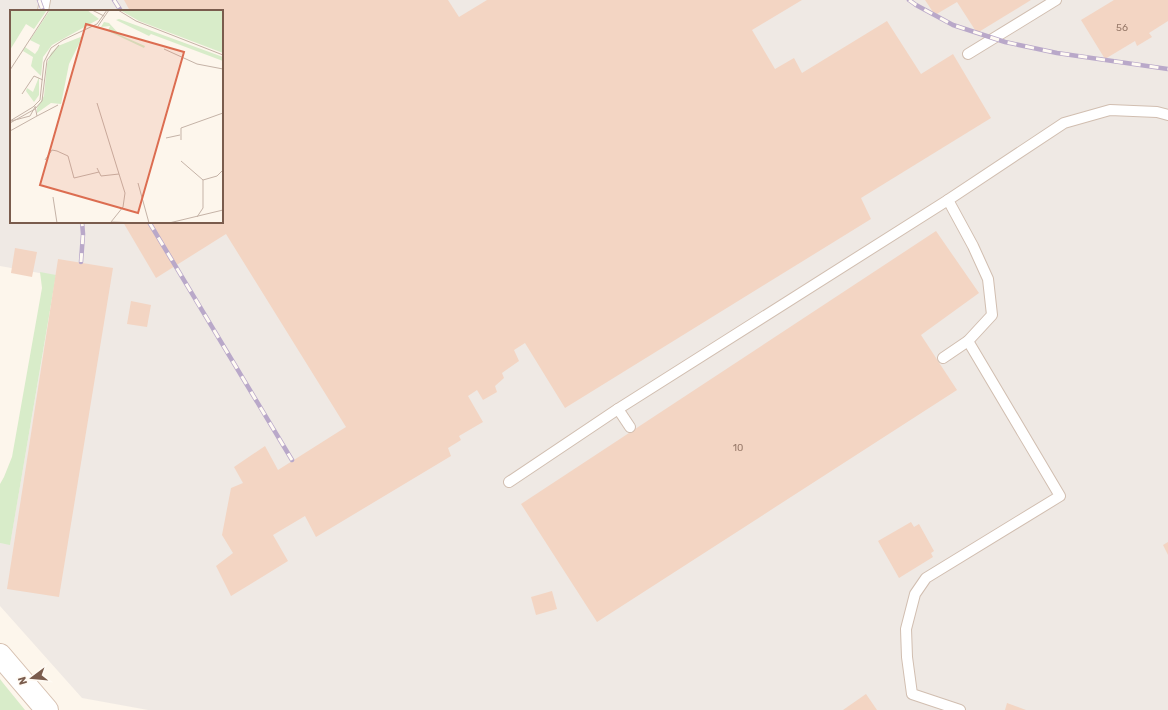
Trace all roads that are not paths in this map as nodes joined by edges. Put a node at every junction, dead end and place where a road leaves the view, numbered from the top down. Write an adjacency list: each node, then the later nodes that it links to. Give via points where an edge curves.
1 (45, 0): 3 (lane)
2 (1056, 0): 4 (lane)
3 (43, 10)
4 (968, 54)
5 (1168, 114): 6 (lane, via 1110,110 1064,124)
6 (948, 200): 7 (lane, via 988,279 992,315); 9 (lane)
7 (968, 341): 8 (lane); 14 (lane, via 1060,496 926,578 914,594 906,630 912,694)
8 (943, 358)
9 (618, 409): 10 (lane); 11 (lane)
10 (630, 427)
11 (509, 482)
12 (0, 655): 13 (street)
13 (47, 710)
14 (960, 710)

